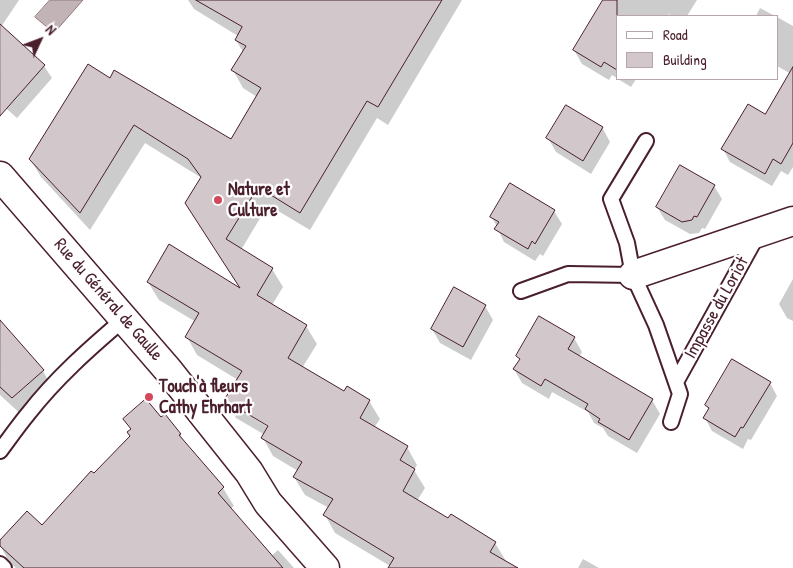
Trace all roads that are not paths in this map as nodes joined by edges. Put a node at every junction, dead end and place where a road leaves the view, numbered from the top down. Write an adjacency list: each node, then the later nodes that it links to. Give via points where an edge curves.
1 (646, 141): 5 (lane, Impasse du Loriot, via 611,199)
2 (0, 176): 7 (street, Rue du Général de Gaulle)
3 (793, 221): 4 (street, Impasse du Loriot)
4 (758, 233): 5 (street, Impasse du Loriot); 8 (lane, Impasse du Loriot)
5 (633, 274): 6 (lane, Impasse du Loriot, via 568,274); 8 (lane, Impasse du Loriot, via 656,325)
6 (521, 292)
7 (124, 319): 10 (lane, via 64,374 28,413); 13 (street, Rue du Général de Gaulle, via 249,472 268,503)
8 (676, 382): 9 (lane, Impasse du Loriot, via 680,394)
9 (671, 422)
10 (0, 451)
11 (0, 564): 12 (lane)
12 (4, 568)
13 (325, 568)

